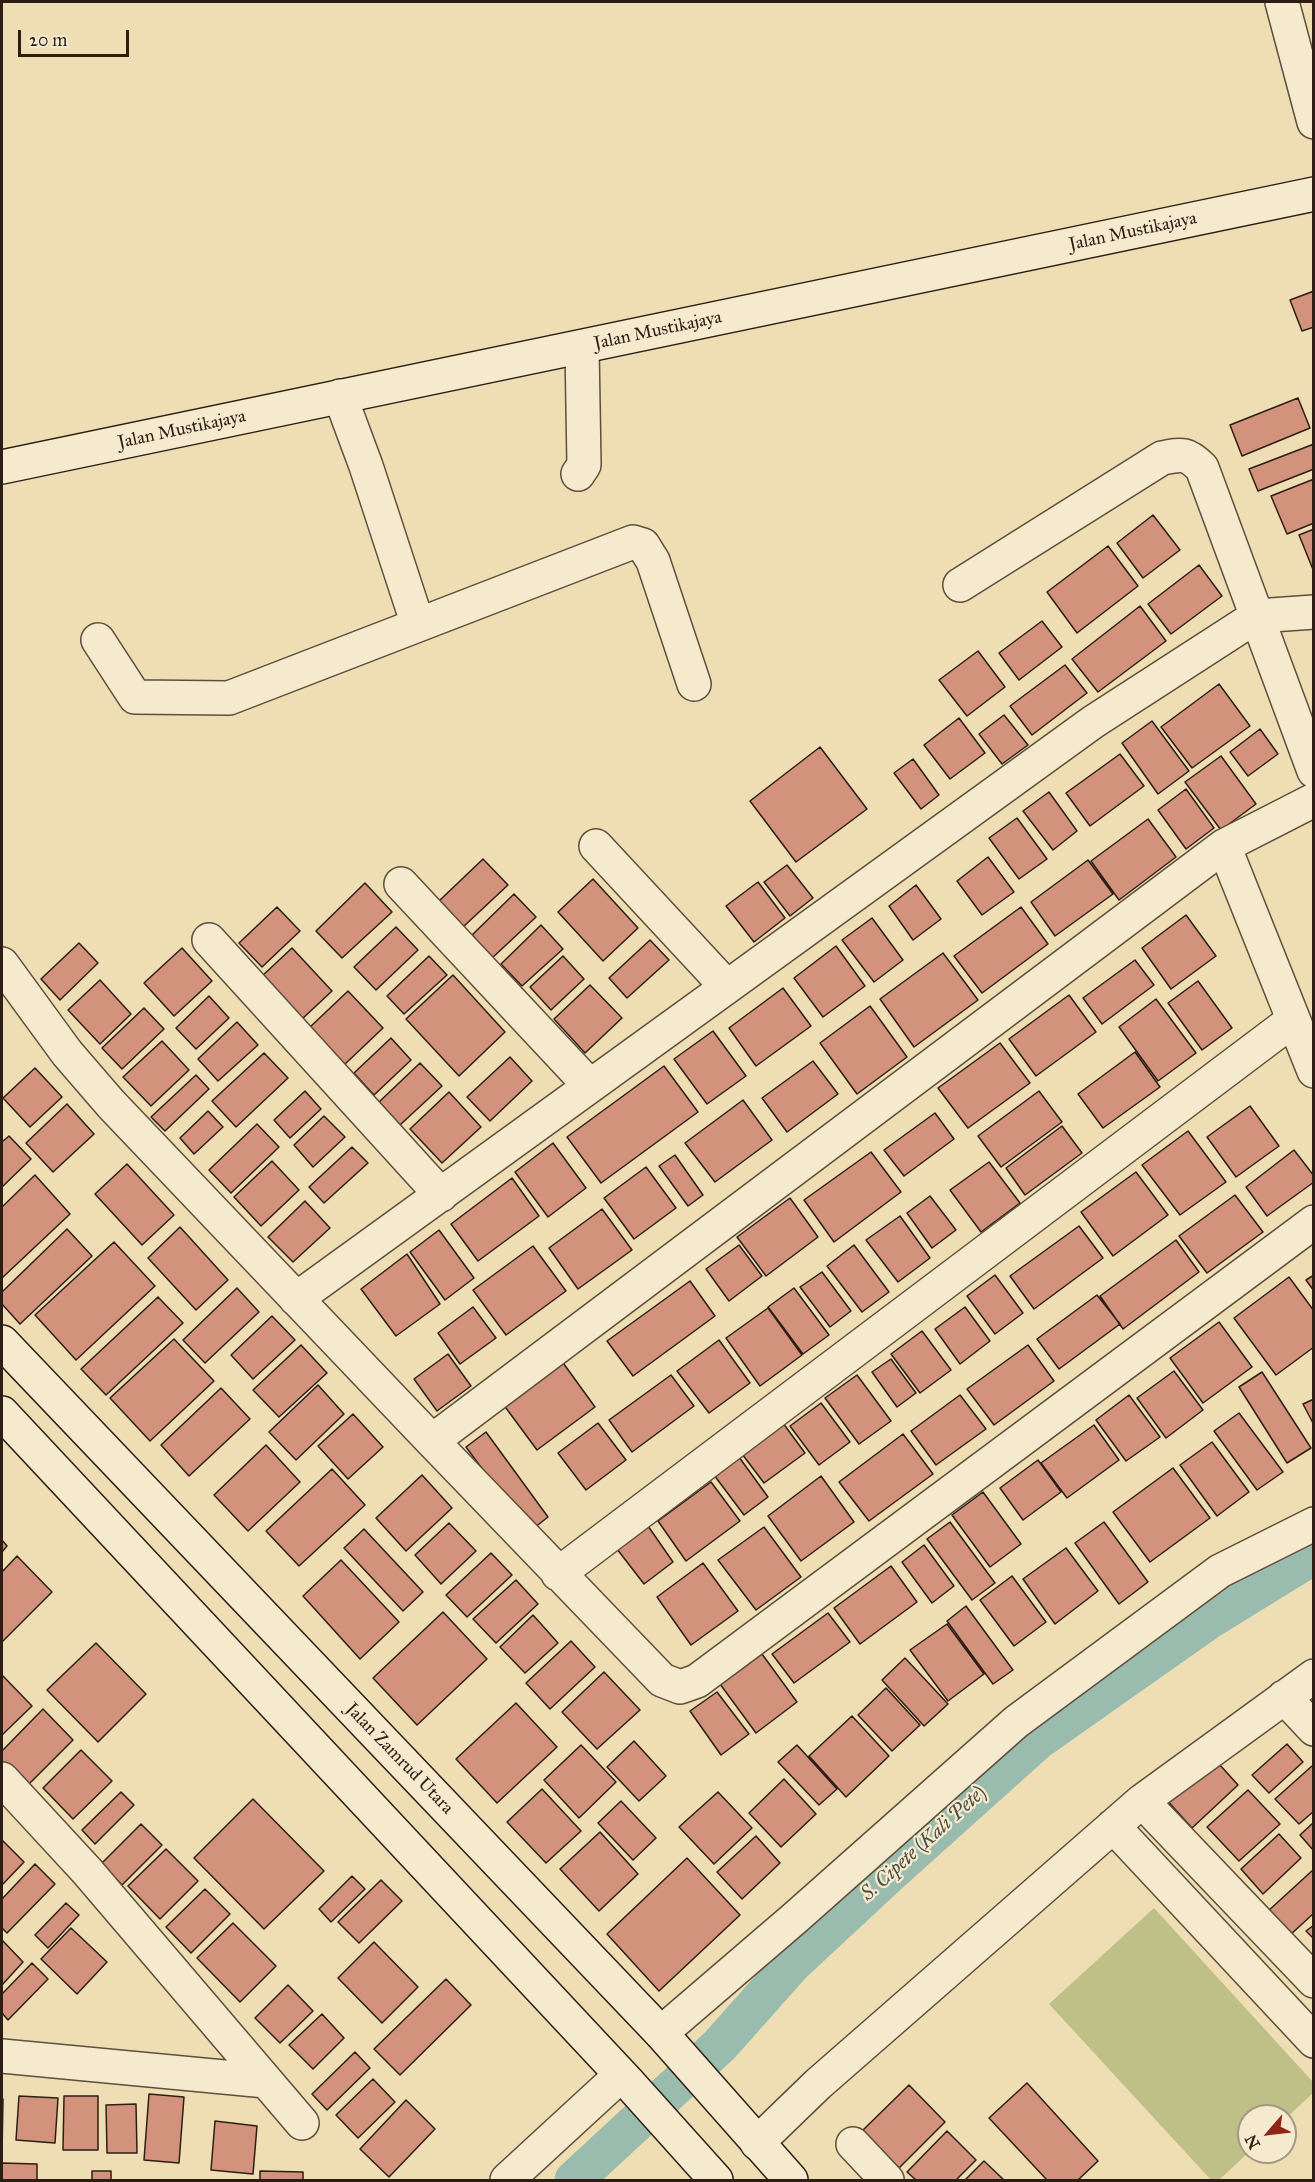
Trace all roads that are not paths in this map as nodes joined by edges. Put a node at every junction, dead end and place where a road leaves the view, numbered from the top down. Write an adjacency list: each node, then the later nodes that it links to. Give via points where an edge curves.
1 (1295, 16): 2 (street)
2 (1314, 122)
3 (1314, 194): 4 (street, Jalan Mustikajaya)
4 (582, 346): 5 (street, Jalan Mustikajaya); 7 (street, via 584,465)
5 (340, 396): 6 (street, Jalan Mustikajaya); 11 (street)
6 (2, 467)
7 (578, 474)
8 (960, 585): 10 (street, via 1162,458 1180,454 1191,457 1202,468)
9 (1314, 612): 10 (street)
10 (1257, 616): 14 (street); 21 (street, via 1093,722)
11 (418, 625): 12 (street, via 229,698 135,697); 13 (street, via 633,542 643,545 652,561)
12 (98, 640)
13 (694, 684)
14 (1314, 771)
15 (1314, 800): 17 (street)
16 (596, 846): 21 (street)
17 (1224, 846): 22 (street); 30 (street)
18 (401, 884): 24 (street)
19 (209, 940): 25 (street)
20 (2, 964): 27 (street, via 67,1053 111,1104)
21 (728, 987): 24 (street)
22 (1293, 1020): 23 (street); 32 (street)
23 (1314, 1071)
24 (590, 1086): 25 (street)
25 (441, 1195): 27 (street)
26 (1314, 1221): 32 (street, via 697,1681 680,1687 662,1680)
27 (296, 1299): 30 (street)
28 (2, 1342): 40 (street, Jalan Zamrud Utara)
29 (2, 1413): 43 (street)
30 (432, 1442): 32 (street)
31 (1314, 1524): 40 (street, via 1220,1571 1016,1722 795,1918)
32 (558, 1574)
33 (1314, 1676): 34 (street)
34 (1284, 1697): 35 (street); 37 (street)
35 (1314, 1729)
36 (2, 1779): 44 (street, via 87,1871)
37 (1142, 1801): 38 (street); 39 (street)
38 (1113, 1826): 41 (street); 46 (street)
39 (1314, 1981)
40 (668, 2042): 46 (street, Jalan Zamrud Utara)
41 (1314, 2042)
42 (2, 2056): 44 (street)
43 (624, 2078): 48 (street); 49 (street)
44 (266, 2081): 45 (street)
45 (302, 2122)
46 (752, 2137): 50 (street, Jalan Zamrud Utara)
47 (853, 2144): 51 (street)
48 (710, 2177)
49 (507, 2181)
50 (791, 2181)
51 (887, 2181)

